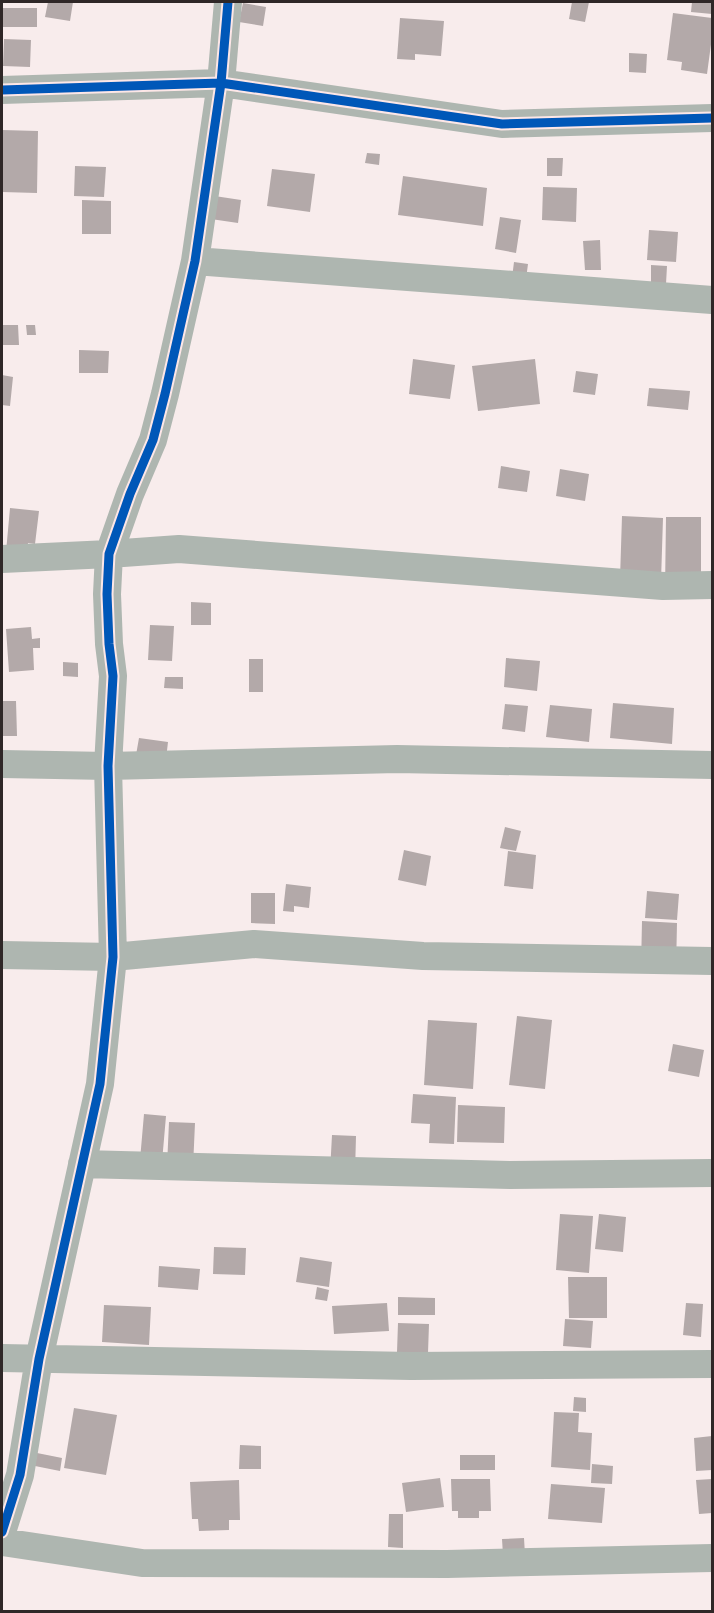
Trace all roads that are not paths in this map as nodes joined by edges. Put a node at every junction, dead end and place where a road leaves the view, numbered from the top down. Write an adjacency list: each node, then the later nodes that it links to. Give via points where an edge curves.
1 (228, 2): 2 (street)
2 (221, 83): 3 (street); 4 (street, via 502,124); 5 (street)
3 (2, 90)
4 (712, 118)
5 (195, 261): 6 (street); 7 (street, via 153,440)
6 (712, 300)
7 (110, 554): 8 (street); 9 (street, via 179,549 663,586); 12 (street, via 107,594 112,676)
8 (2, 559)
9 (712, 585)
10 (2, 764): 12 (street)
11 (712, 765): 12 (street, via 397,759)
12 (108, 766): 14 (street)
13 (2, 955): 14 (street)
14 (113, 957): 15 (street, via 254,945 423,956); 16 (street, via 100,1084)
15 (712, 961)
16 (82, 1164): 17 (street, via 510,1175); 19 (street)
17 (712, 1173)
18 (2, 1358): 19 (street)
19 (39, 1359): 20 (street, via 411,1366); 21 (street, via 20,1475)
20 (712, 1364)
21 (2, 1532)
22 (2, 1542): 23 (street, via 142,1563 447,1564)
23 (712, 1558)

